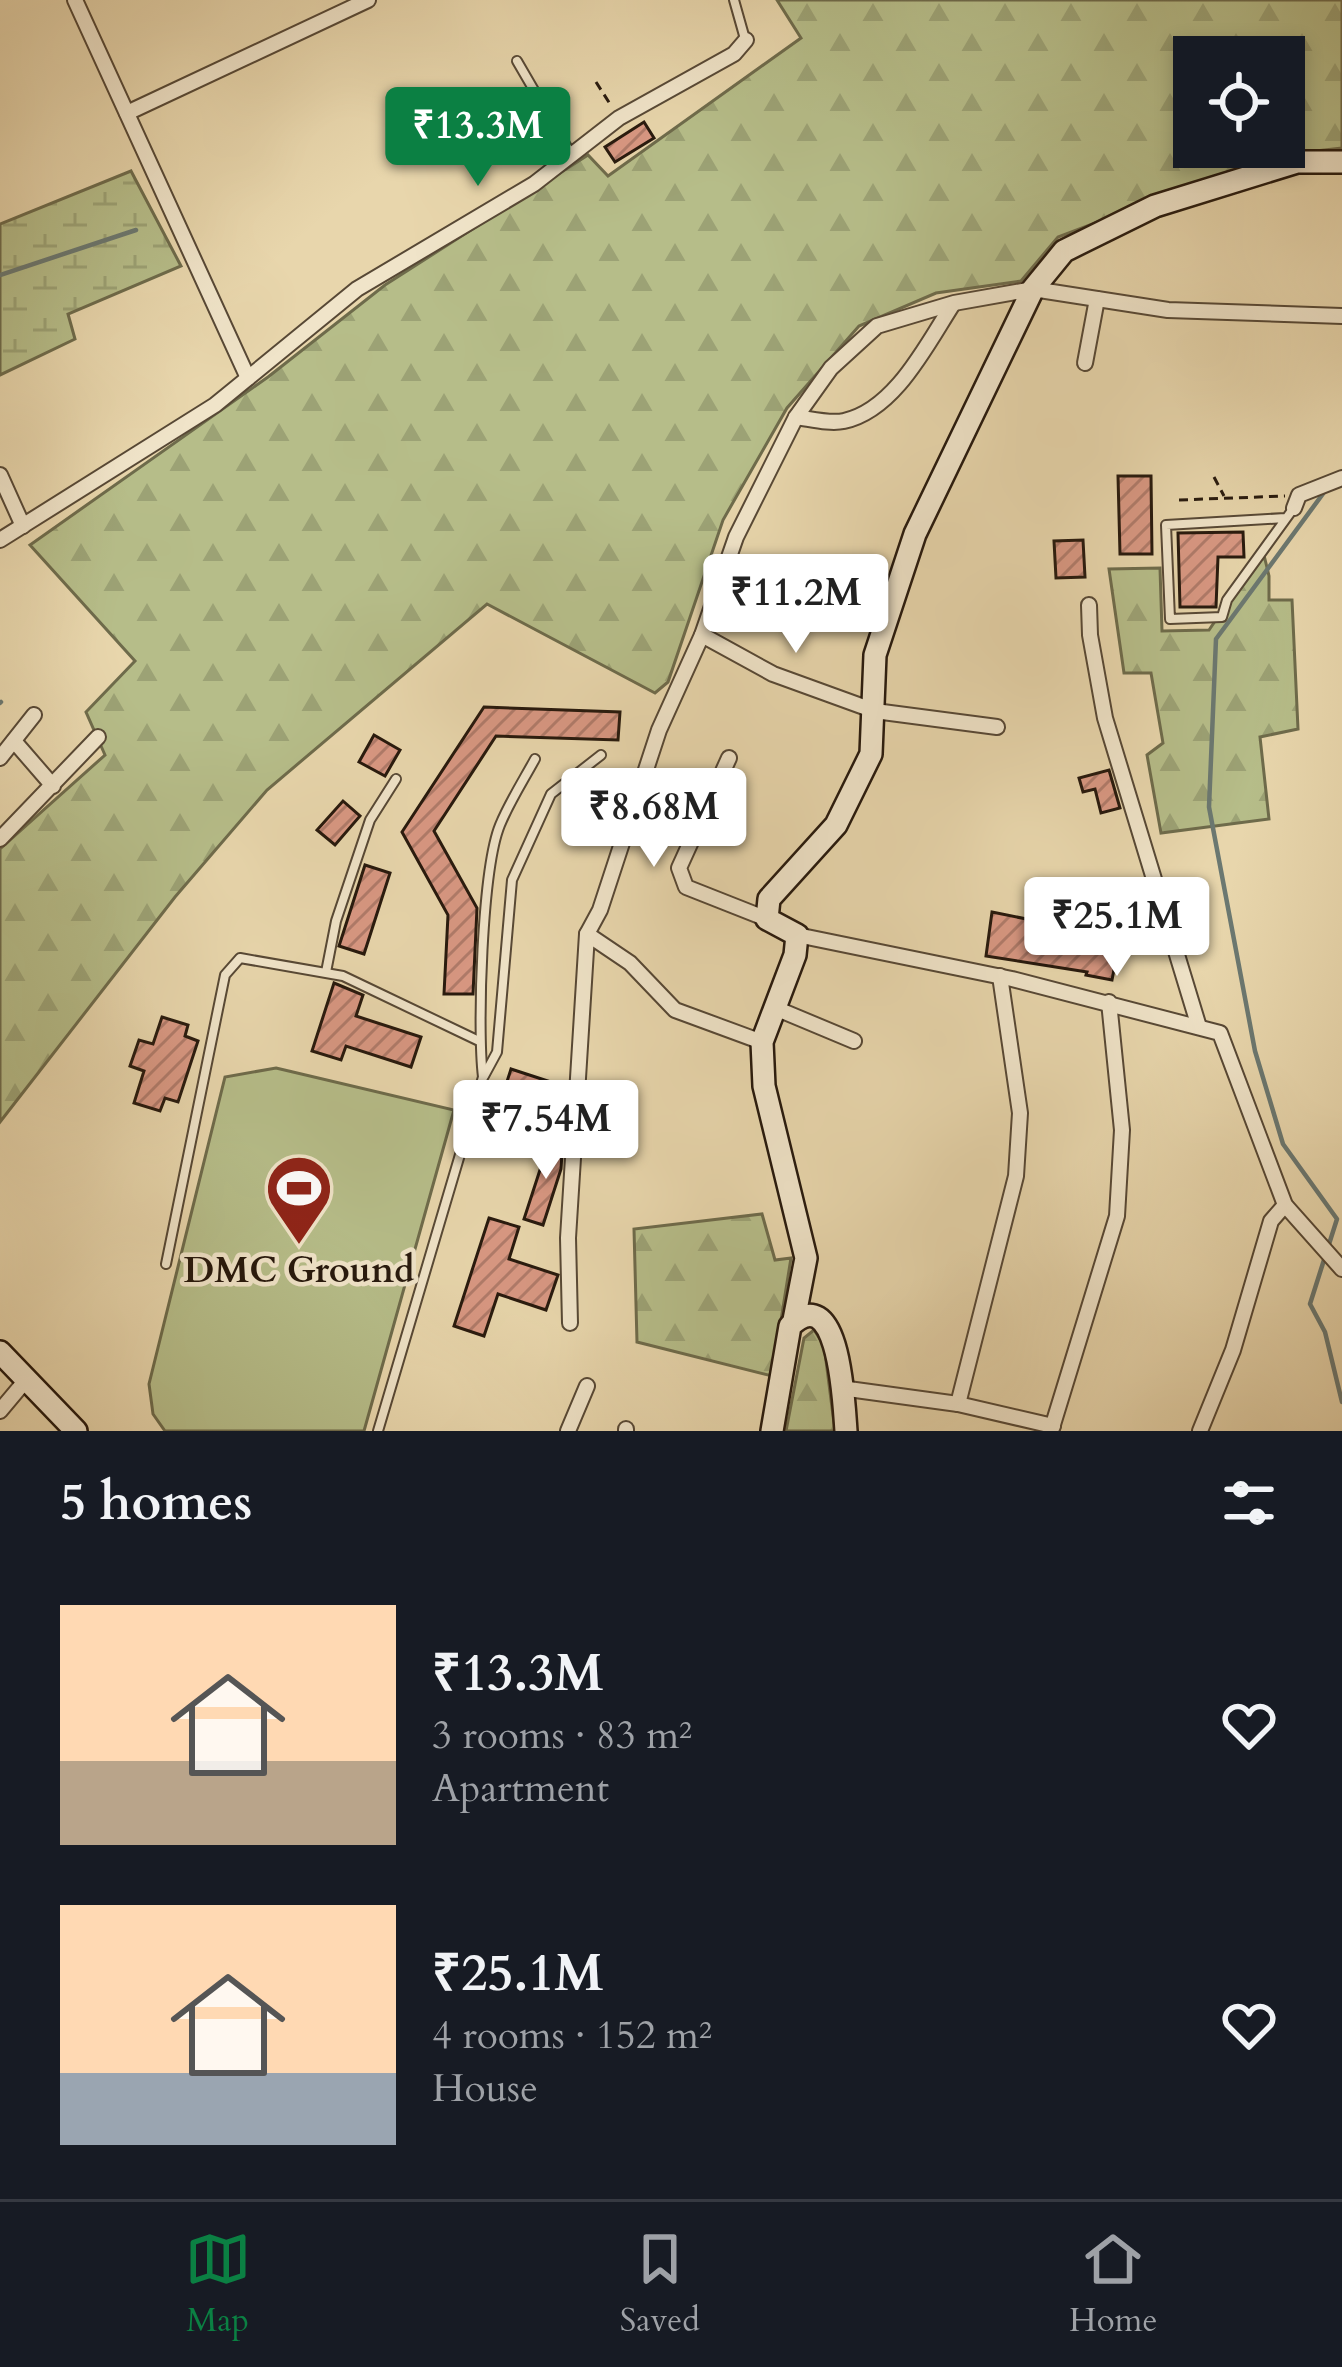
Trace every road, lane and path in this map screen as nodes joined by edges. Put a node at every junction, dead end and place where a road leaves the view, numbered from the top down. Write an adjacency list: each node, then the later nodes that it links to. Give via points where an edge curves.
1 (75, 0): 7 (street)
2 (368, 0): 7 (street)
3 (734, 0): 4 (lane)
4 (746, 40): 8 (street)
5 (517, 61): 9 (lane)
6 (596, 82): 8 (path)
7 (128, 112): 16 (street)
8 (620, 118): 9 (street)
9 (572, 155): 16 (street, via 358,289)
10 (1342, 162): 11 (street, via 1297,162 1155,206 1064,251)
11 (1033, 289): 12 (street); 13 (street); 28 (street, via 915,534 875,655)
12 (1097, 299): 14 (street, via 1168,310); 15 (street)
13 (954, 302): 17 (street, via 877,326 831,368); 17 (street, via 878,403 841,422)
14 (1342, 316)
15 (1085, 363)
16 (248, 378): 24 (street)
17 (796, 417): 27 (street, via 736,537)
18 (0, 476): 24 (street)
19 (1214, 477): 22 (path)
20 (1342, 478): 23 (street)
21 (1179, 500): 22 (path)
22 (1226, 500): 23 (path)
23 (1293, 507): 23 (lane, via 1222,617 1170,619 1166,525)
24 (23, 526): 25 (street)
25 (0, 540)
26 (1088, 604): 47 (street, via 1105,718)
27 (702, 635): 28 (street, via 773,674); 41 (street, via 659,730)
28 (875, 711): 30 (street); 40 (street, via 871,754 836,825 770,899)
29 (34, 715): 32 (street)
30 (998, 727)
31 (98, 737): 38 (street)
32 (14, 741): 34 (street); 38 (street)
33 (601, 755): 51 (lane, via 551,794 512,880 497,1052)
34 (0, 758)
35 (729, 758): 40 (street, via 679,868 686,886)
36 (535, 759): 48 (lane, via 498,829)
37 (396, 779): 43 (lane, via 370,820)
38 (53, 786): 39 (street)
39 (0, 838)
40 (767, 919): 42 (street)
41 (587, 934): 50 (street, via 630,962 675,1010); 56 (street)
42 (797, 935): 44 (street); 46 (street)
43 (326, 972): 48 (lane); 53 (lane, via 240,958 225,975)
44 (1000, 976): 45 (street); 61 (street, via 1020,1113 1016,1176)
45 (1109, 1002): 47 (street); 63 (street, via 1123,1130 1117,1216)
46 (775, 1008): 49 (street); 50 (street)
47 (1199, 1027): 52 (street, via 1220,1033)
48 (478, 1041): 51 (lane)
49 (854, 1041)
50 (762, 1042): 55 (street, via 764,1086 806,1258)
51 (483, 1077): 65 (lane)
52 (1286, 1205): 54 (street); 69 (street, via 1271,1221 1234,1350)
53 (166, 1264)
54 (1342, 1269)
55 (794, 1320): 60 (street, via 825,1324); 67 (street)
56 (570, 1323)
57 (0, 1352): 58 (street)
58 (26, 1380): 62 (street); 64 (street)
59 (587, 1386): 66 (street)
60 (842, 1388): 61 (street); 68 (street)
61 (958, 1404): 63 (street)
62 (0, 1411)
63 (1052, 1428)
64 (73, 1430)
65 (378, 1431)
66 (568, 1431)
67 (772, 1431)
68 (846, 1431)
69 (1200, 1431)

